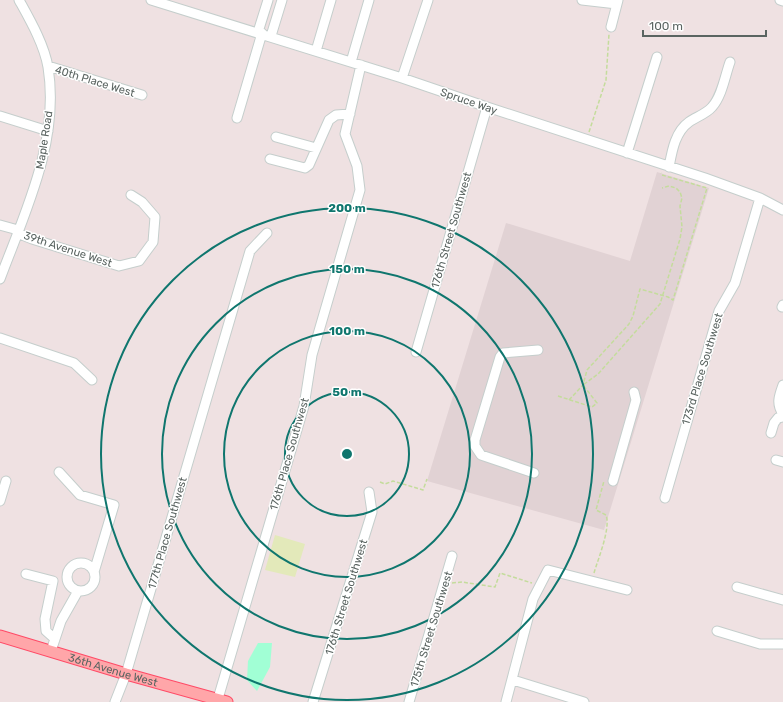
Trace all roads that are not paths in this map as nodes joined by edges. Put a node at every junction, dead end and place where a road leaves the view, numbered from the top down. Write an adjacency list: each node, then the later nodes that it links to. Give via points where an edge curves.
1 (19, 0): 19 (street, Maple Road)
2 (151, 0): 10 (street, Spruce Way)
3 (268, 0): 12 (street)
4 (282, 0): 13 (street)
5 (331, 0): 14 (street)
6 (369, 0): 16 (street)
7 (428, 0): 20 (street)
8 (582, 0): 9 (street)
9 (617, 2): 11 (street)
10 (173, 3): 12 (street, Spruce Way)
11 (610, 27)
12 (260, 33): 13 (street, Spruce Way); 25 (street)
13 (271, 36): 14 (street, Spruce Way)
14 (316, 51): 16 (street, Spruce Way)
15 (657, 58): 29 (street)
16 (351, 62): 18 (street, Spruce Way)
17 (730, 62): 31 (street, via 718,99 711,108 687,123 678,133)
18 (361, 65): 20 (street, Spruce Way); 23 (street, 176th Place Southwest)
19 (48, 66): 21 (street, 40th Place West); 26 (street, Maple Road, via 51,100)
20 (402, 78): 22 (street, Spruce Way)
21 (142, 95)
22 (487, 107): 29 (street, Spruce Way); 41 (street, 176th Street Southwest)
23 (350, 114): 28 (street, via 332,117); 68 (street, 176th Place Southwest, via 345,134 357,166 360,190 312,355 304,406)
24 (0, 116): 26 (street)
25 (237, 118)
26 (48, 131): 36 (street, Maple Road, via 39,174)
27 (276, 137): 28 (street)
28 (316, 148): 30 (street, via 309,165 305,168)
29 (627, 153): 31 (street, Spruce Way)
30 (270, 159)
31 (669, 166): 33 (street, Spruce Way)
32 (131, 195): 36 (street, 39th Avenue West, via 142,202 155,217 153,242 140,261 119,266 32,239)
33 (760, 198): 34 (street, Spruce Way); 52 (street, 173rd Place Southwest, via 735,283 719,311)
34 (783, 210)
35 (0, 225): 36 (street, 39th Avenue West)
36 (18, 232): 38 (street, Maple Road)
37 (268, 233): 66 (street, 177th Place Southwest, via 250,251)
38 (0, 279)
39 (0, 338): 42 (street, via 74,363)
40 (538, 350): 48 (street, via 503,353 500,356 475,440 475,446 481,455)
41 (416, 352)
42 (92, 380)
43 (783, 385): 45 (street, via 778,399)
44 (634, 392): 50 (street, via 636,400)
45 (783, 416): 46 (street, via 774,423)
46 (771, 432)
47 (59, 472): 55 (street, via 80,495 114,505)
48 (534, 473)
49 (6, 481): 53 (street)
50 (613, 481)
51 (369, 492): 70 (street, 176th Street Southwest, via 372,512)
52 (665, 498)
53 (0, 501)
54 (452, 556): 71 (street, 175th Street Southwest)
55 (94, 572): 59 (street, via 95,577 91,586); 59 (street, via 84,563 75,563 71,566 66,578 70,586)
56 (26, 574): 63 (street, via 53,581 45,619 46,631)
57 (737, 587): 60 (street)
58 (627, 590): 67 (street, via 548,570 533,598)
59 (78, 591): 63 (street)
60 (783, 600)
61 (717, 631): 64 (street, via 760,644)
62 (0, 636): 65 (main road, 36th Avenue West)
63 (54, 639): 65 (street)
64 (783, 644)
65 (52, 651): 66 (main road, 36th Avenue West)
66 (126, 674): 68 (main road, 36th Avenue West); 69 (street, 177th Place Southwest)
67 (513, 680): 72 (street); 73 (street)
68 (220, 701)
69 (115, 702)
70 (313, 702)
71 (409, 702)
72 (506, 702)
73 (584, 702)

